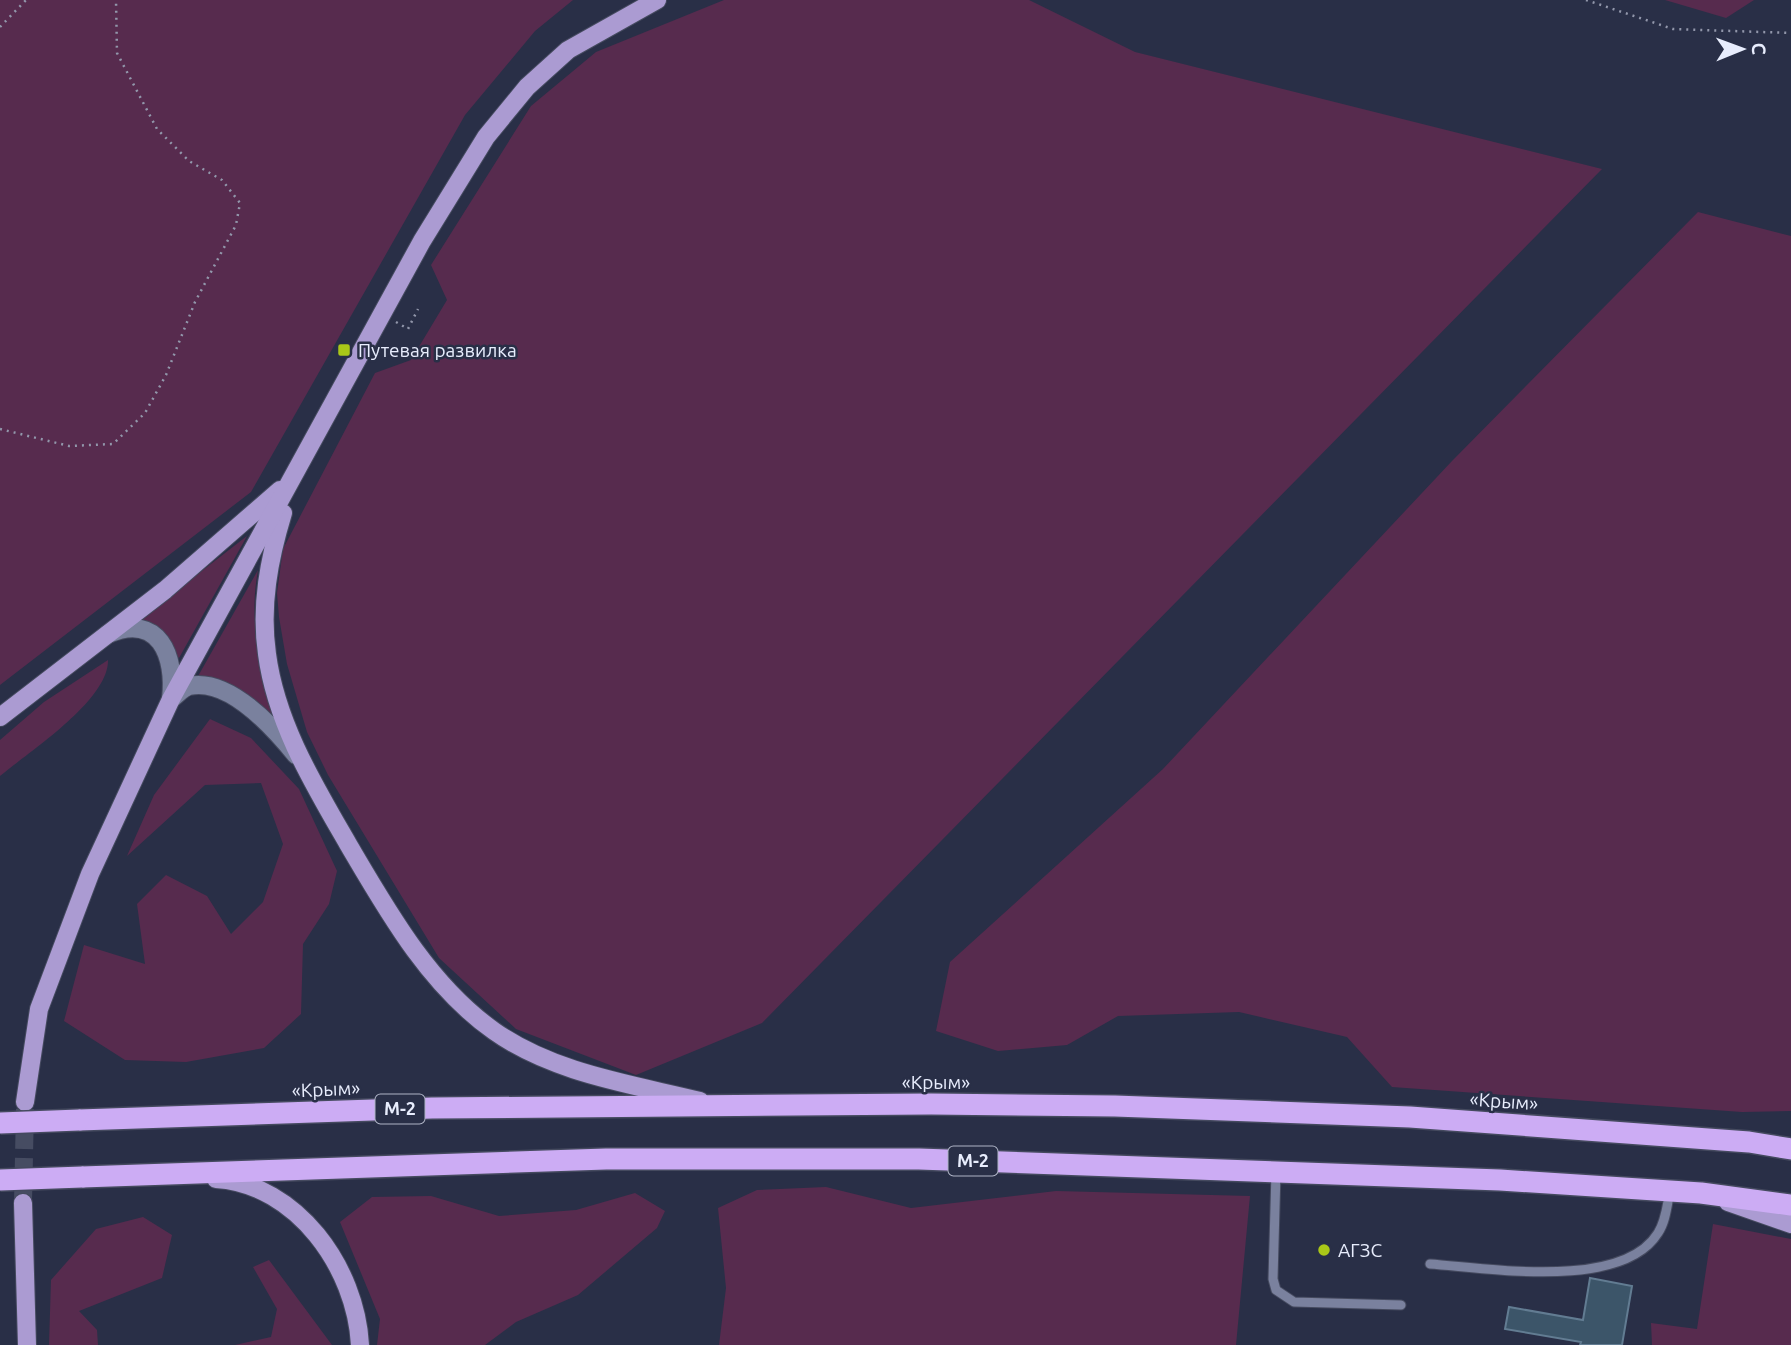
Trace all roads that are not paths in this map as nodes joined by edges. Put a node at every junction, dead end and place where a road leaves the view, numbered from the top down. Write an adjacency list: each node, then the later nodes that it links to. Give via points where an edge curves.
1 (657, 0): 2 (main road, via 568,50 527,87 486,137 422,241)
2 (293, 478): 3 (main road, via 165,590); 4 (main road); 6 (main road, via 271,555 264,622 271,675)
3 (105, 635): 4 (street, via 130,627 154,637 172,662); 5 (main road)
4 (172, 699): 6 (street, via 192,686 229,694 268,723); 7 (main road, via 90,874 52,970 39,1009)
5 (0, 717)
6 (304, 765): 8 (main road, via 394,921 426,965 478,1018 505,1038 553,1061)
7 (25, 1102)
8 (720, 1105): 9 (highway, «Крым» / М-2, bridge, via 432,1108); 11 (highway, «Крым» / М-2, via 1115,1106 1410,1117)
9 (0, 1123)
10 (1791, 1140): 11 (main road)
11 (1749, 1142): 12 (highway, «Крым» / М-2)
12 (1791, 1149)
13 (1276, 1170): 14 (highway, М-2, via 919,1159 660,1159); 16 (highway, М-2); 22 (lane, via 1276,1290 1294,1301)
14 (153, 1173): 15 (highway, М-2, bridge); 24 (main road, via 232,1180 270,1194 294,1210 317,1236 342,1278 356,1316)
15 (0, 1180)
16 (1670, 1191): 17 (highway, М-2); 21 (lane, via 1658,1233 1632,1256 1614,1263 1539,1272)
17 (1701, 1193): 19 (highway, М-2); 20 (main road)
18 (23, 1203): 23 (main road)
19 (1791, 1205)
20 (1791, 1224)
21 (1430, 1265)
22 (1401, 1305)
23 (27, 1345)
24 (360, 1345)

